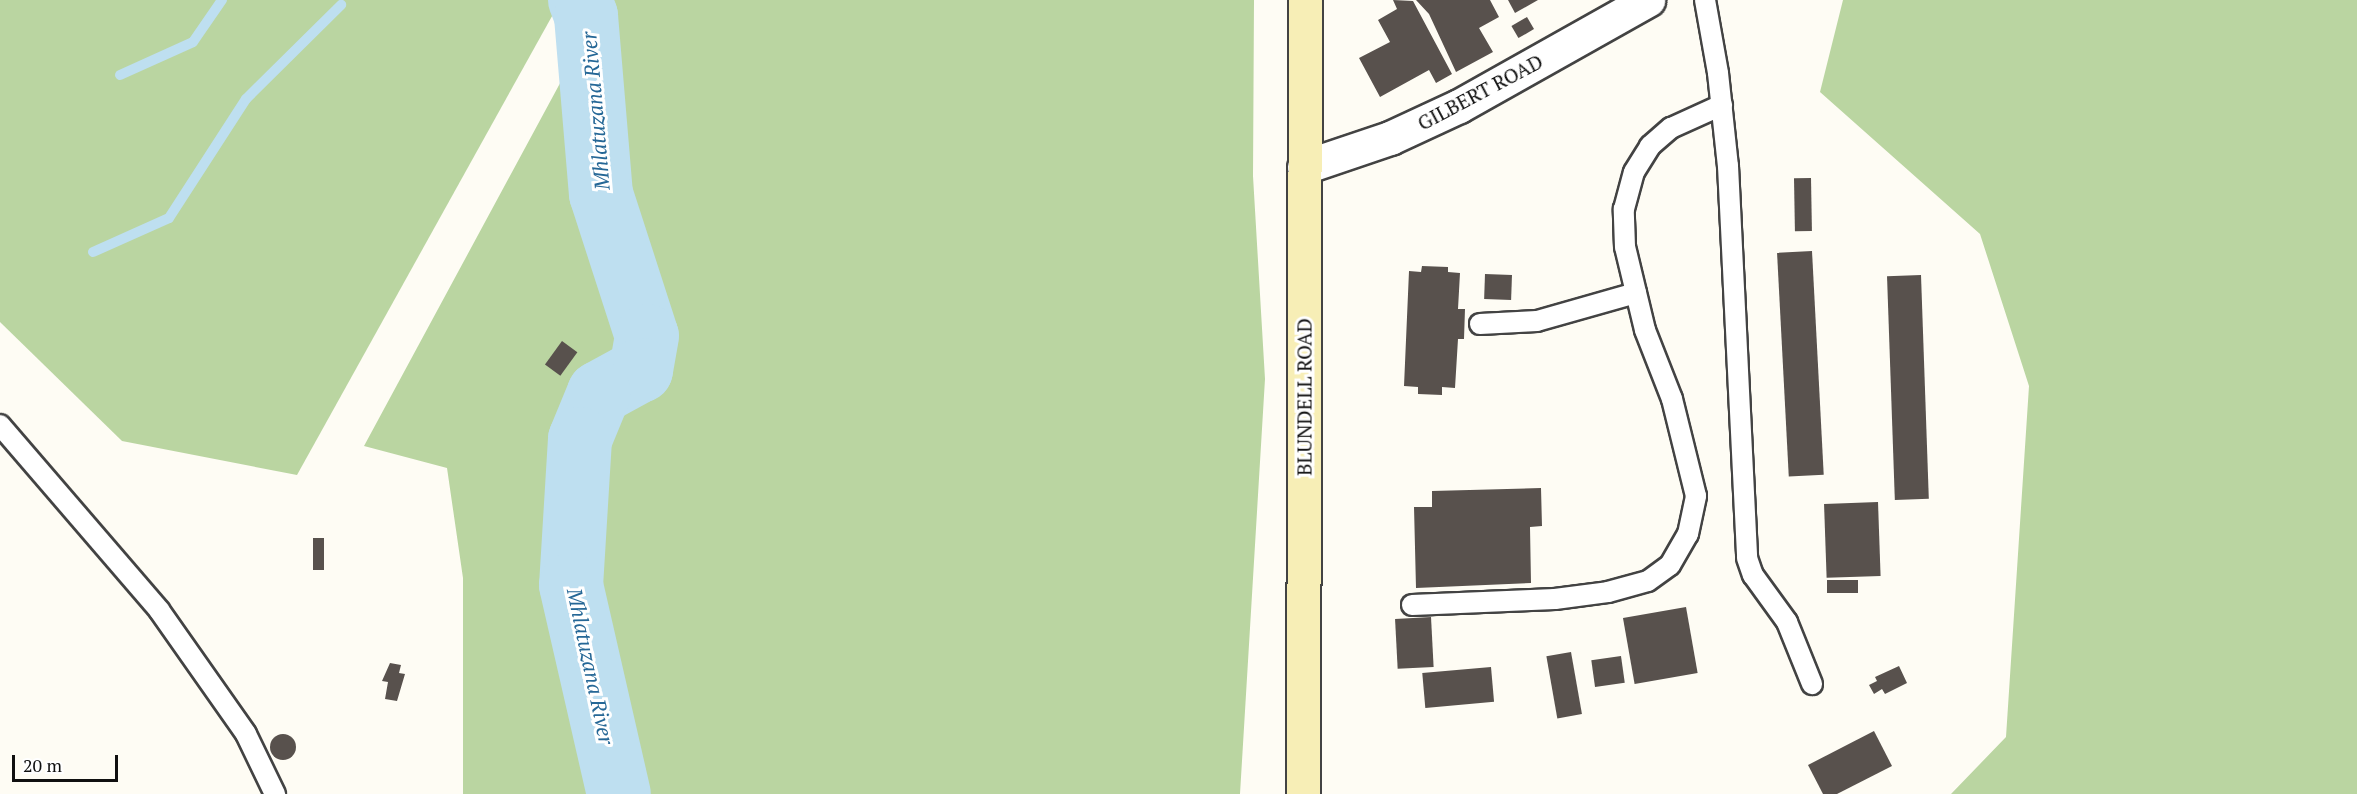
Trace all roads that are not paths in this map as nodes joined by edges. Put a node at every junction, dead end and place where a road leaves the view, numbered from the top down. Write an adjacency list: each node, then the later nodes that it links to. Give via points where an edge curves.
1 (1305, 0): 5 (street, BLUNDELL ROAD)
2 (1648, 0): 5 (street, GILBERT ROAD, via 1460,106 1390,138)
3 (1705, 0): 4 (lane)
4 (1722, 105): 6 (lane, via 1671,128 1650,147 1634,172 1623,209 1625,247); 10 (lane, via 1747,558 1753,575 1787,622)
5 (1304, 167): 12 (street, BLUNDELL ROAD)
6 (1636, 293): 7 (lane, via 1537,321); 9 (lane, via 1645,330 1672,399 1695,496 1688,534 1670,565 1648,581 1608,592 1555,599)
7 (1480, 324)
8 (0, 424): 11 (lane, via 159,610 246,734)
9 (1412, 605)
10 (1812, 684)
11 (275, 794)
12 (1304, 794)

